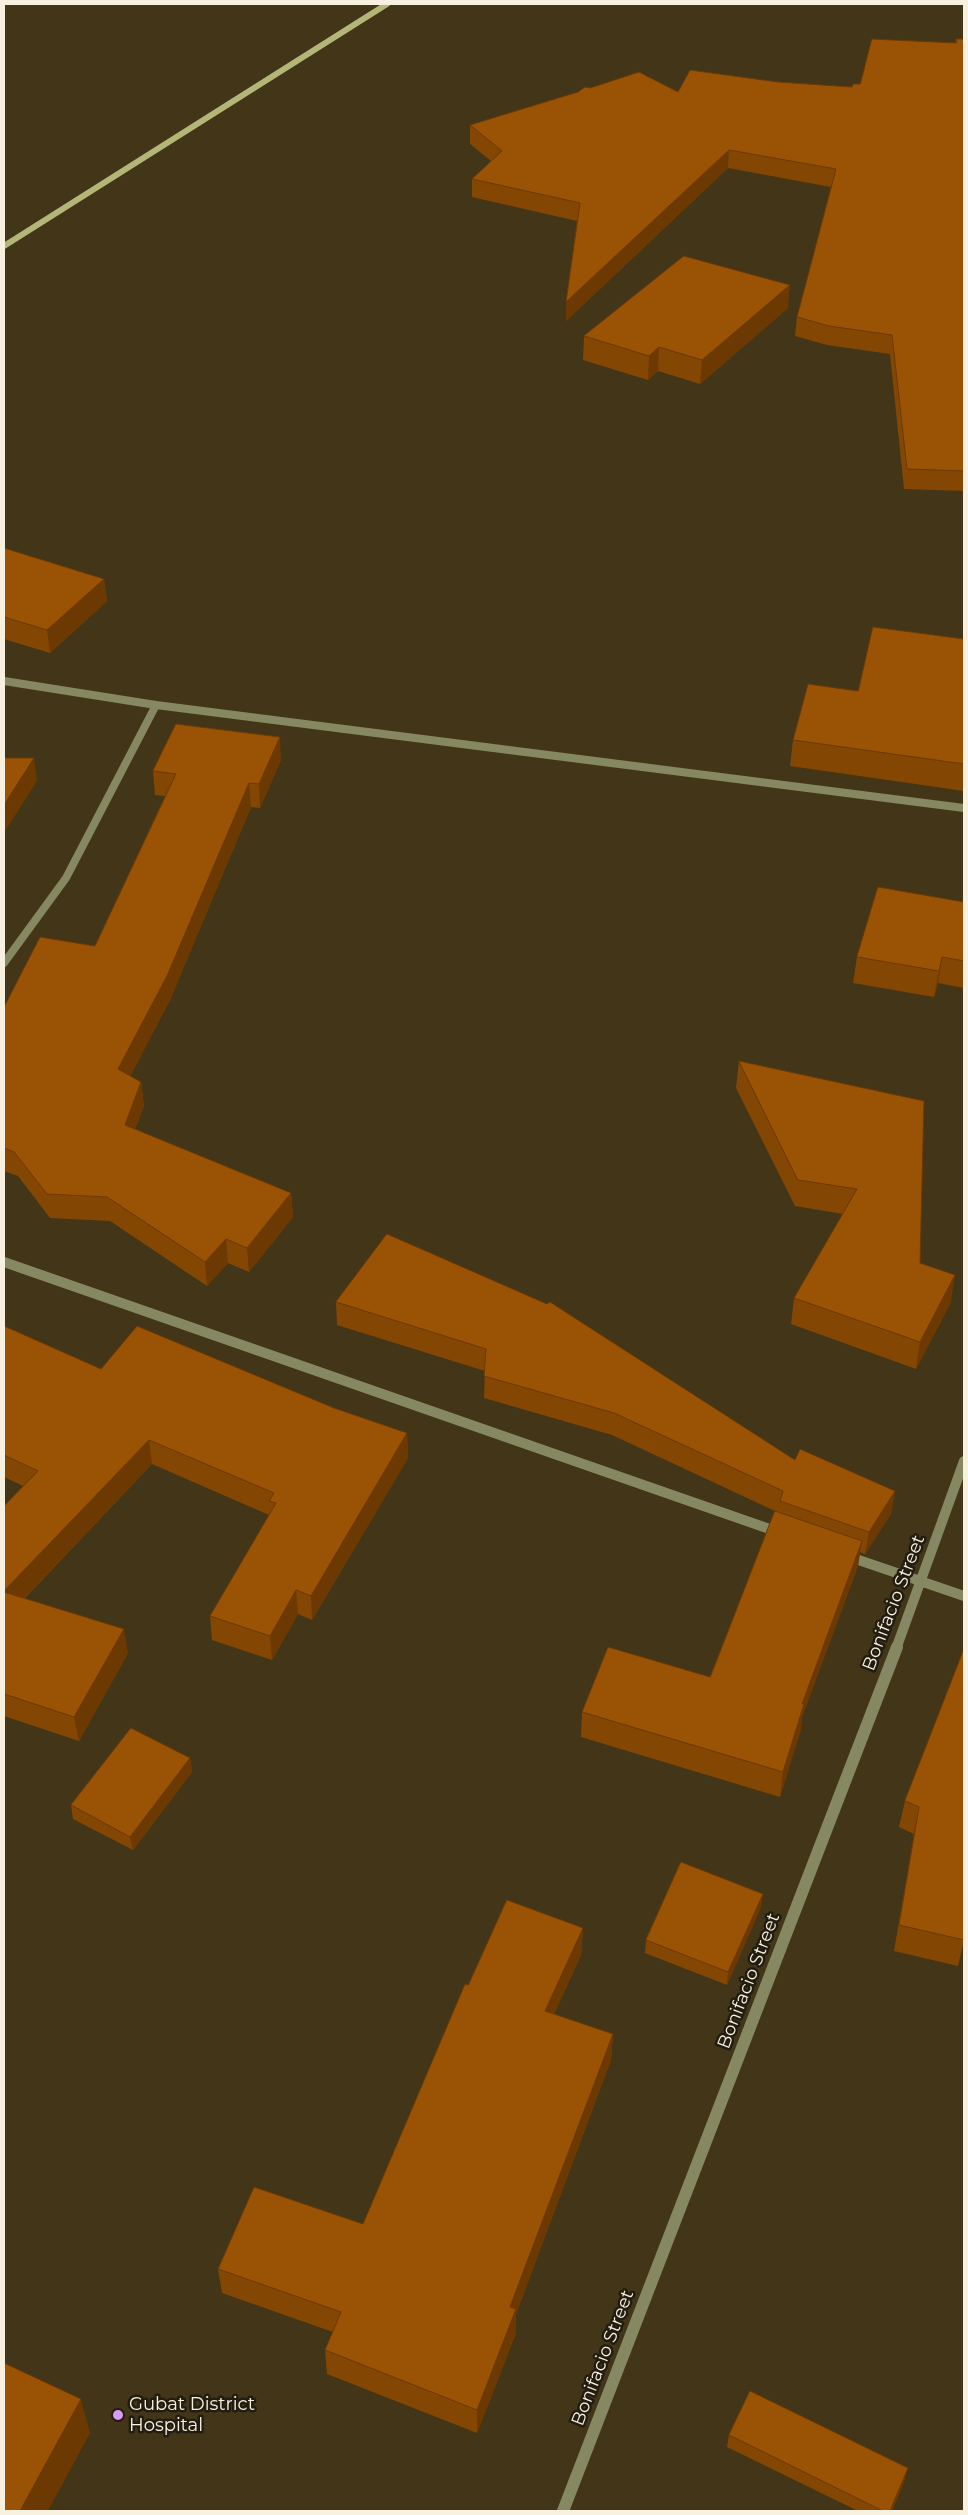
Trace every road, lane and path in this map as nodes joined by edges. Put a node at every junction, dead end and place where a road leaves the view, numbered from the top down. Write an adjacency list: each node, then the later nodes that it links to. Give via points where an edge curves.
1 (387, 4): 2 (street)
2 (4, 246)
3 (4, 681): 4 (street)
4 (156, 705): 5 (street); 6 (street, via 66,878)
5 (964, 808)
6 (4, 963)
7 (4, 1262): 9 (street)
8 (964, 1462): 11 (street, Bonifacio Street)
9 (791, 1536)
10 (838, 1552): 11 (street)
11 (922, 1582): 12 (street); 13 (street, Bonifacio Street)
12 (964, 1596)
13 (563, 2511)

